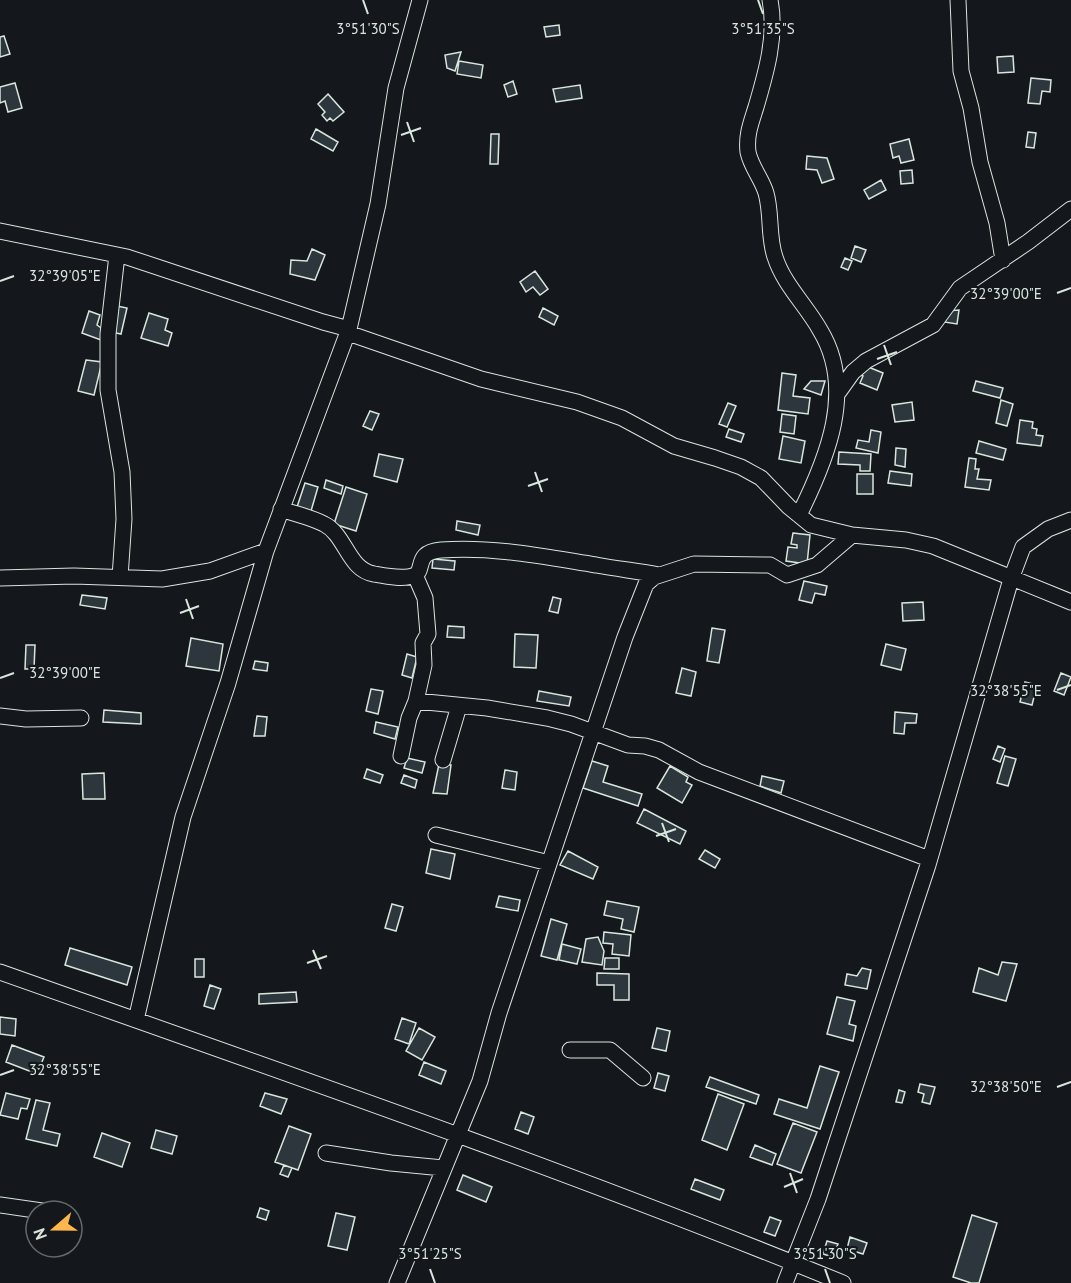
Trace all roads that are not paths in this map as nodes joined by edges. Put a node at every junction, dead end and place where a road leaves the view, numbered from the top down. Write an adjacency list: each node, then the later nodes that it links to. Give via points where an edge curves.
1 (420, 0): 8 (street, via 396,88 378,204)
2 (770, 0): 9 (street, via 770,52 748,127 748,150 766,194 774,255 784,279 827,342 834,360)
3 (958, 0): 7 (street, via 961,71)
4 (1071, 209): 7 (street)
5 (0, 231): 6 (street)
6 (117, 255): 8 (street); 17 (street, via 108,334 108,390 122,472)
7 (1003, 260): 9 (street, via 960,288 933,325 866,361)
8 (349, 331): 10 (street); 11 (street, via 481,379 577,402 622,418 674,446 741,467 761,478)
9 (838, 393): 11 (street, via 819,477)
10 (281, 509): 14 (street); 15 (street, via 325,524 363,572)
11 (799, 515): 13 (street, via 811,525)
12 (1071, 520): 19 (street, via 1048,529 1023,547)
13 (852, 535): 16 (street, via 818,566 787,575 770,565 694,564); 19 (street, via 933,546)
14 (266, 551): 17 (street, via 210,571 162,579); 32 (street, via 228,683 183,817)
15 (415, 575): 16 (street, via 428,552 474,549); 21 (street, via 426,598 428,634 423,643 424,665)
16 (659, 575): 25 (street, via 646,584 633,615)
17 (120, 577): 18 (street)
18 (0, 578)
19 (1011, 579): 20 (street); 29 (street)
20 (1071, 602)
21 (416, 700): 22 (street); 26 (street)
22 (459, 706): 25 (street, via 547,718); 27 (street)
23 (0, 716): 24 (street)
24 (81, 718)
25 (594, 733): 29 (street, via 628,745 659,750 699,772); 30 (street)
26 (401, 756)
27 (443, 760)
28 (436, 835): 30 (street)
29 (929, 860): 40 (street, via 818,1199)
30 (549, 863): 35 (street, via 480,1081)
31 (0, 972): 32 (street)
32 (136, 1020): 35 (street)
33 (570, 1050): 34 (street, via 610,1050)
34 (643, 1078)
35 (457, 1134): 37 (street); 40 (street)
36 (326, 1153): 37 (street)
37 (443, 1168): 41 (street)
38 (0, 1205): 39 (street)
39 (24, 1208)
40 (793, 1262): 42 (street); 43 (street)
41 (397, 1283)
42 (785, 1283)
43 (843, 1283)

